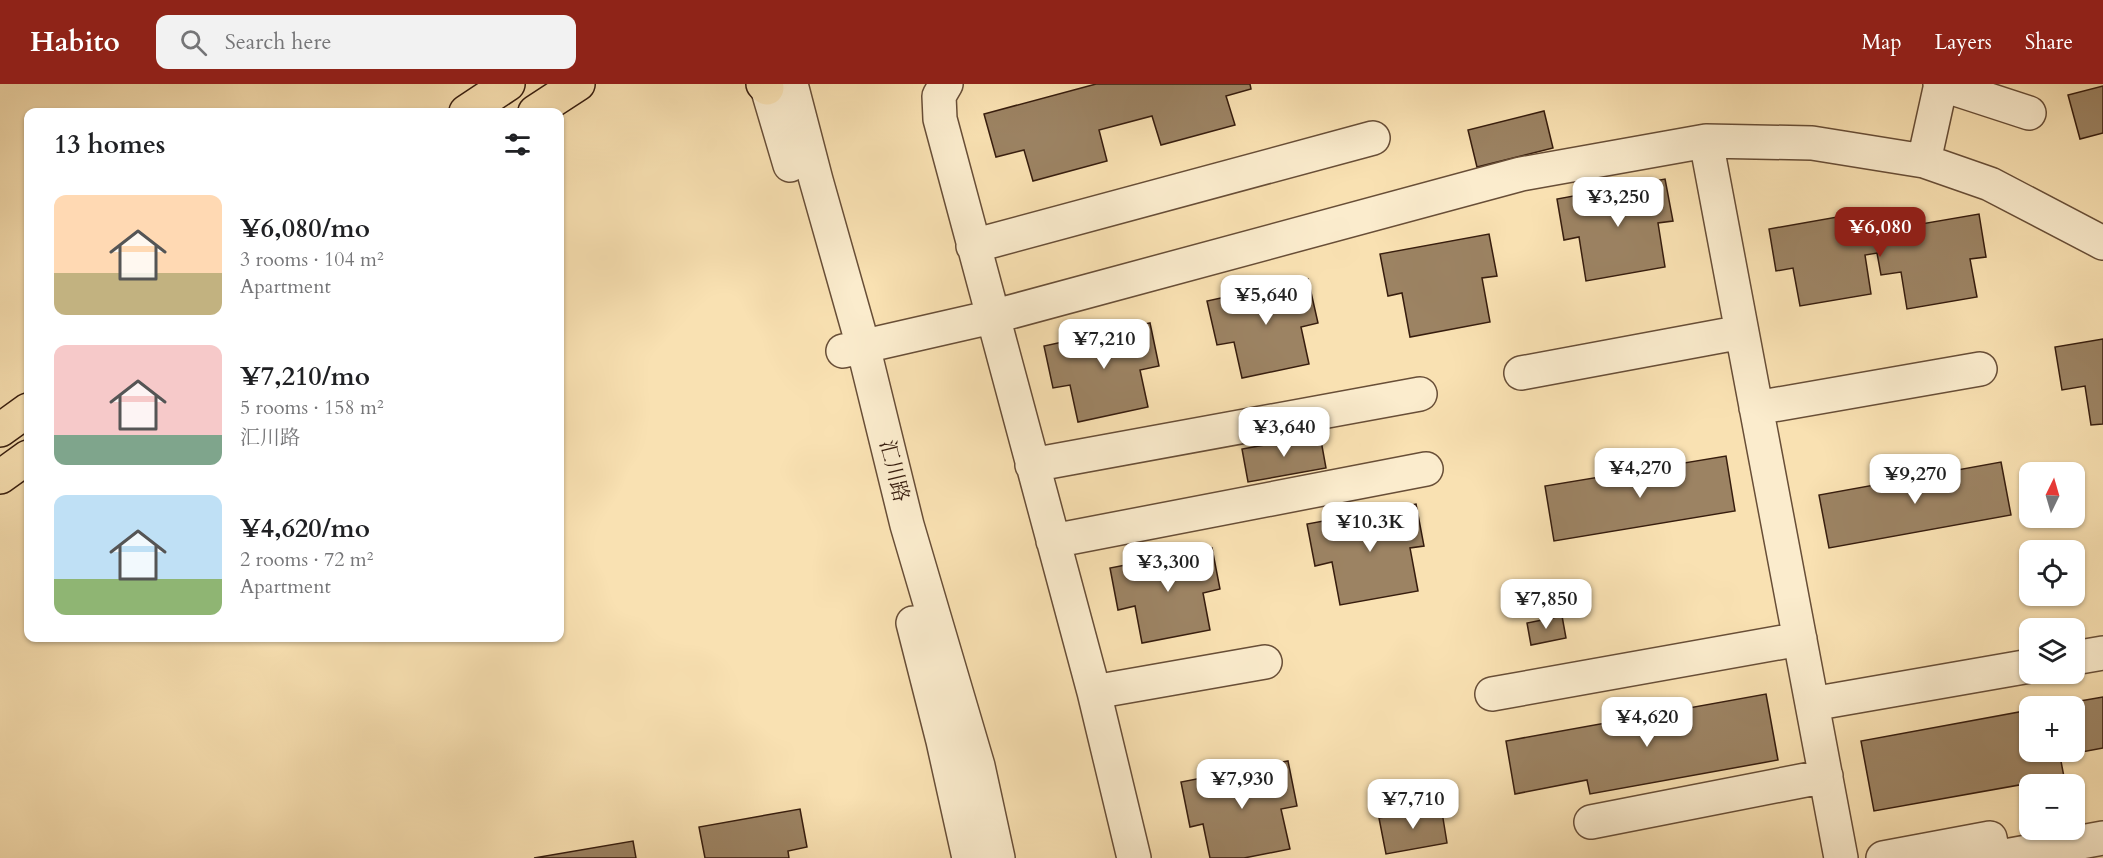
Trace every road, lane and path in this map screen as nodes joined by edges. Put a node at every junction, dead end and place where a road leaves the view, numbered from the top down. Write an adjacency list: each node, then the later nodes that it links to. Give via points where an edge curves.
1 (508, 84): 6 (main road)
2 (578, 84): 7 (main road)
3 (946, 84): 13 (street, via 939,96 940,119)
4 (1941, 84): 8 (street); 11 (street)
5 (772, 85): 16 (street, 汇川路)
6 (472, 108)
7 (541, 108)
8 (2029, 113)
9 (1373, 138): 13 (street)
10 (1706, 141): 11 (street, via 1812,143); 14 (street, via 1521,174); 15 (street)
11 (1924, 161): 12 (street, via 1990,184)
12 (2103, 243)
13 (973, 246): 14 (street)
14 (992, 317): 16 (street); 24 (street)
15 (1742, 332): 18 (street); 20 (street)
16 (853, 348): 39 (street, 汇川路); 40 (street, 汇川路, via 978,766)
17 (1980, 369): 20 (street)
18 (1521, 372)
19 (1420, 394): 24 (street)
20 (1756, 408): 28 (street)
21 (24, 413): 22 (main road)
22 (0, 430)
23 (24, 460): 26 (main road)
24 (1032, 465): 27 (street)
25 (1426, 469): 27 (street)
26 (0, 477)
27 (1053, 541): 33 (street)
28 (1800, 639): 34 (street); 35 (street)
29 (2103, 653): 30 (street)
30 (2085, 656)
31 (1265, 662): 33 (street)
32 (2019, 668): 35 (street)
33 (1094, 692): 41 (street)
34 (1492, 694)
35 (1812, 704): 36 (street)
36 (1826, 776): 37 (street); 42 (street)
37 (1592, 822)
38 (2103, 838): 43 (street, via 1994,858 1990,838)
39 (969, 858)
40 (998, 858)
41 (1134, 858)
42 (1841, 858)
43 (1883, 858)

